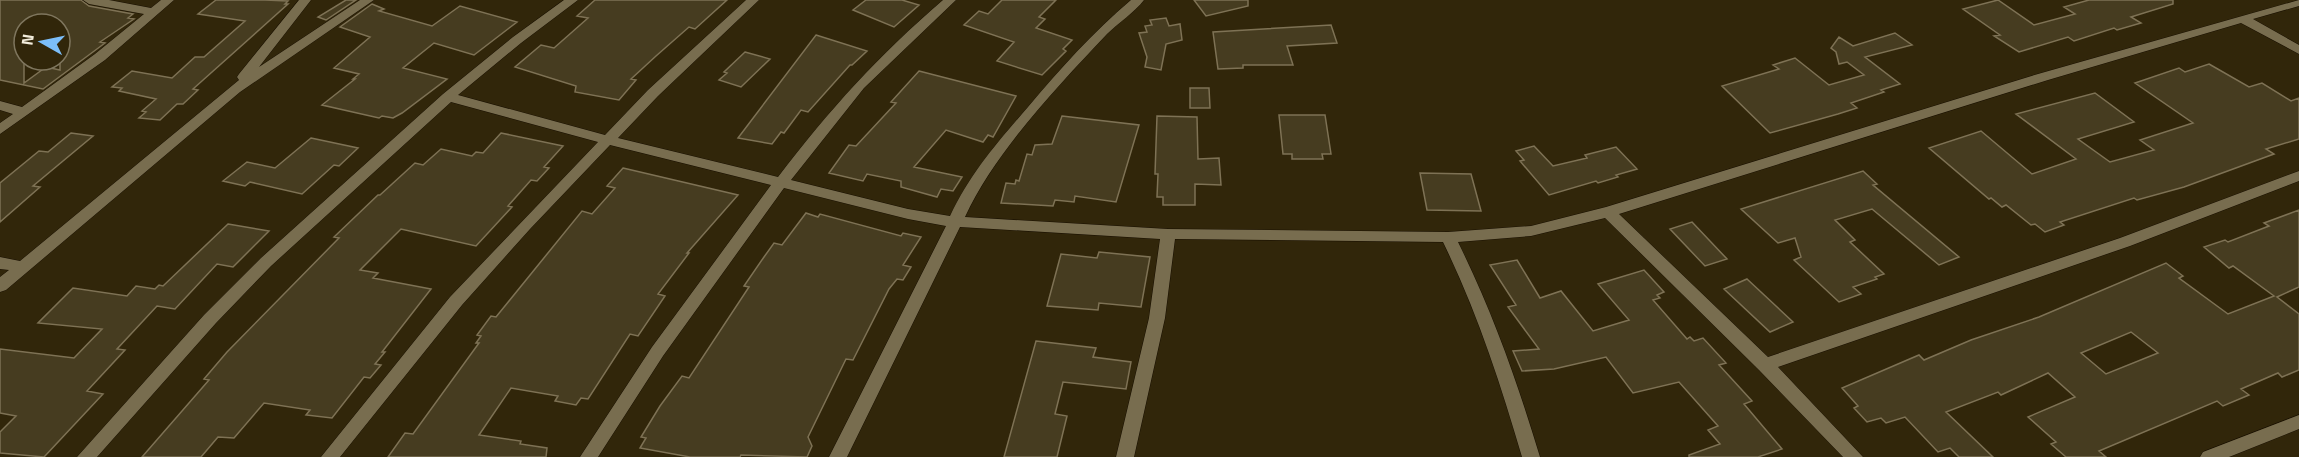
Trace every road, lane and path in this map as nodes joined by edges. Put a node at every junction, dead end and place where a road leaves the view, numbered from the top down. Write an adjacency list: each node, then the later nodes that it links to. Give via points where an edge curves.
1 (89, 0): 10 (street)
2 (168, 0): 10 (street)
3 (305, 0): 13 (street)
4 (368, 0): 13 (street)
5 (572, 0): 14 (street)
6 (753, 0): 18 (street)
7 (950, 0): 20 (street, via 901,42 849,97)
8 (1138, 0): 22 (street, via 1067,69 1007,138 970,190)
9 (2299, 2): 11 (street)
10 (153, 12): 16 (street, via 100,57)
11 (2244, 19): 12 (street); 21 (street)
12 (2299, 50)
13 (235, 89): 26 (street)
14 (448, 97): 18 (street); 30 (street, via 266,262)
15 (0, 105): 16 (street)
16 (23, 112): 17 (street)
17 (0, 130)
18 (608, 140): 20 (street); 31 (street, via 456,301)
19 (2299, 176): 28 (street, via 2125,242)
20 (781, 182): 22 (street); 32 (street, via 684,313)
21 (1608, 212): 24 (street, via 1531,231); 28 (street)
22 (956, 222): 23 (street); 33 (street)
23 (1168, 234): 24 (street); 34 (street, via 1157,318)
24 (1448, 237): 35 (street, via 1477,296)
25 (0, 263): 26 (street)
26 (22, 267): 27 (street)
27 (0, 286)
28 (1765, 365): 36 (street)
29 (2299, 422): 37 (street)
30 (86, 457)
31 (330, 457)
32 (589, 457)
33 (838, 457)
34 (1125, 457)
35 (1531, 457)
36 (1854, 457)
37 (2209, 457)

